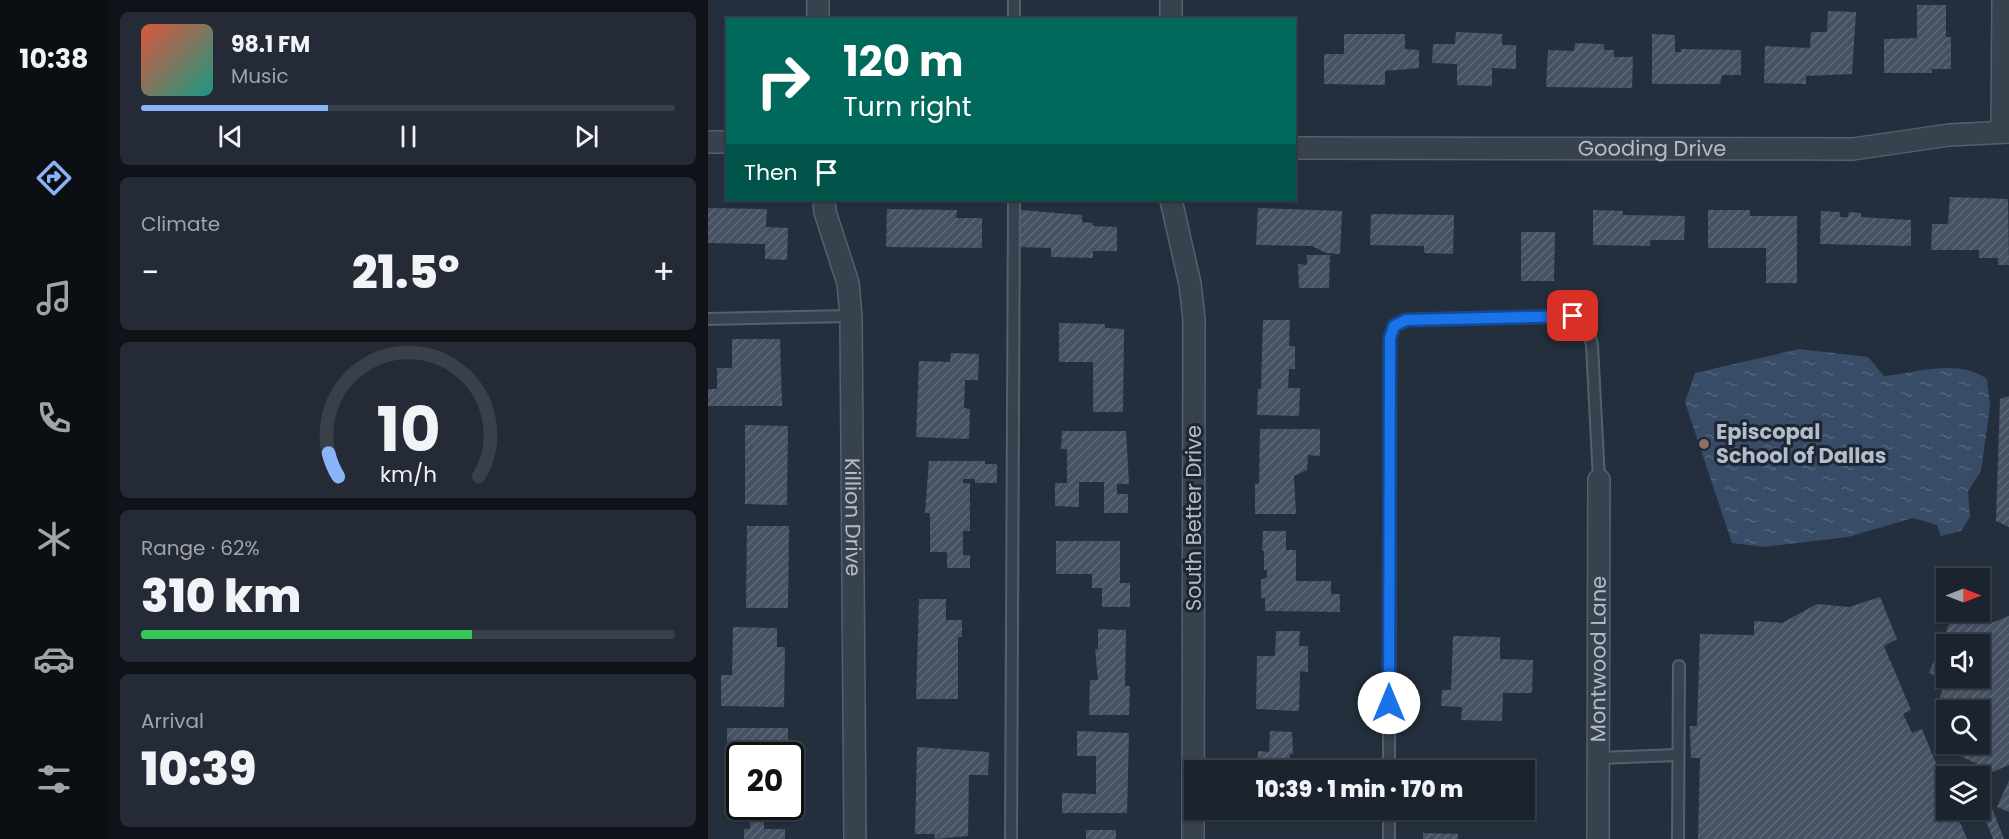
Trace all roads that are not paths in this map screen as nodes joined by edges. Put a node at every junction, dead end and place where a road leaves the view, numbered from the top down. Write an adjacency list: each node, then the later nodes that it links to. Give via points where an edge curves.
1 (818, 0): 5 (street)
2 (1014, 0): 6 (lane)
3 (1171, 0): 7 (street)
4 (2003, 0): 8 (street)
5 (818, 18)
6 (1014, 18)
7 (1171, 18)
8 (2006, 132): 11 (street, Gooding Drive, via 1949,135 1852,149)
9 (708, 142): 10 (street)
10 (726, 142)
11 (1296, 148)
12 (824, 201): 15 (street, Killion Drive, via 848,283)
13 (1014, 201): 24 (lane)
14 (1171, 201): 25 (street, South Better Drive, via 1194,319)
15 (851, 316): 16 (lane); 23 (street, Killion Drive)
16 (708, 319)
17 (1599, 480): 20 (street, Montwood Lane); 21 (lane, via 1592,345 1586,321 1573,316 1406,320 1394,326 1390,338)
18 (1679, 666): 19 (lane)
19 (1677, 755): 20 (lane); 28 (lane)
20 (1599, 758): 27 (street, Montwood Lane)
21 (1389, 760)
22 (1389, 820): 26 (lane)
23 (855, 839)
24 (1011, 839)
25 (1193, 839)
26 (1389, 839)
27 (1598, 839)
28 (1678, 839)

